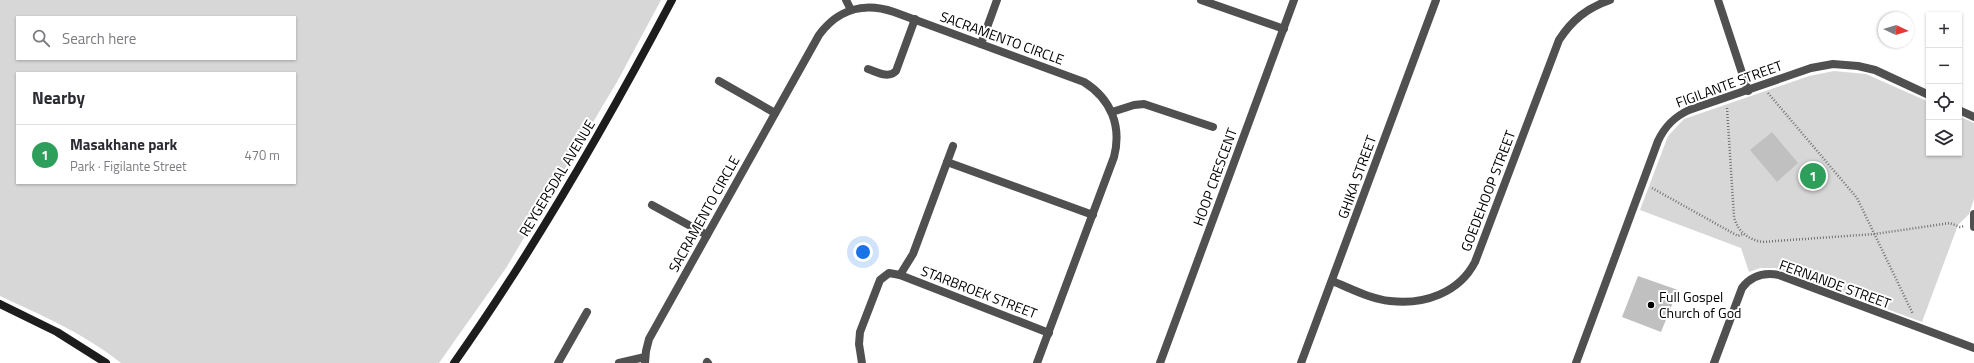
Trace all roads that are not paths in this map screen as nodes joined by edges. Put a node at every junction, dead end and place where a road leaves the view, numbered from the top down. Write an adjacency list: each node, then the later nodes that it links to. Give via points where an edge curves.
1 (672, 0): 37 (main road, REYGERSDAL AVENUE, via 616,105 563,195 512,278)
2 (846, 0): 9 (street)
3 (997, 0): 12 (street)
4 (1201, 0): 11 (street)
5 (1294, 0): 11 (street, HOOP CRESCENT)
6 (1436, 0): 30 (street, GHIKA STREET)
7 (1610, 0): 30 (street, GOEDEHOOP STREET, via 1590,8 1579,16 1559,40 1475,262 1460,283 1439,295 1401,302 1378,299)
8 (1718, 0): 15 (street)
9 (852, 10): 10 (street, SACRAMENTO CIRCLE, via 862,7 884,8); 19 (street, SACRAMENTO CIRCLE, via 833,19 819,34)
10 (915, 20): 12 (street, SACRAMENTO CIRCLE); 13 (street, via 896,71 885,75)
11 (1284, 29): 42 (street, HOOP CRESCENT)
12 (981, 44): 18 (street, SACRAMENTO CIRCLE, via 1084,82 1100,94)
13 (868, 69)
14 (718, 81): 19 (street)
15 (1748, 90): 16 (street, FIGILANTE STREET, via 1816,67 1846,64 1875,70); 44 (street, FIGILANTE STREET, via 1689,110 1670,122 1661,134)
16 (1926, 95)
17 (1962, 111): 20 (street)
18 (1112, 112): 21 (street, via 1144,104); 26 (street, SACRAMENTO CIRCLE, via 1117,130 1117,148)
19 (775, 113): 28 (street, SACRAMENTO CIRCLE)
20 (1974, 117)
21 (1213, 127)
22 (953, 146): 23 (street)
23 (947, 162): 26 (street); 29 (street, via 913,254)
24 (652, 205): 28 (street)
25 (1974, 214): 27 (street)
26 (1093, 215): 33 (street, SACRAMENTO CIRCLE)
27 (1974, 226)
28 (707, 235): 35 (street, SACRAMENTO CIRCLE, via 649,339)
29 (900, 276): 33 (street, STARBROEK STREET); 40 (street, via 889,273 880,280 860,332)
30 (1332, 281): 43 (street, GHIKA STREET)
31 (0, 304): 36 (main road, via 57,332)
32 (587, 312): 38 (street)
33 (1049, 333): 41 (street, SACRAMENTO CIRCLE)
34 (1974, 348): 45 (street, FERNANDE STREET, via 1779,276 1764,274 1751,279 1742,288)
35 (645, 360): 39 (street)
36 (106, 363)
37 (454, 363)
38 (558, 363)
39 (619, 363)
40 (862, 363)
41 (1037, 363)
42 (1160, 363)
43 (1301, 363)
44 (1576, 363)
45 (1714, 363)

